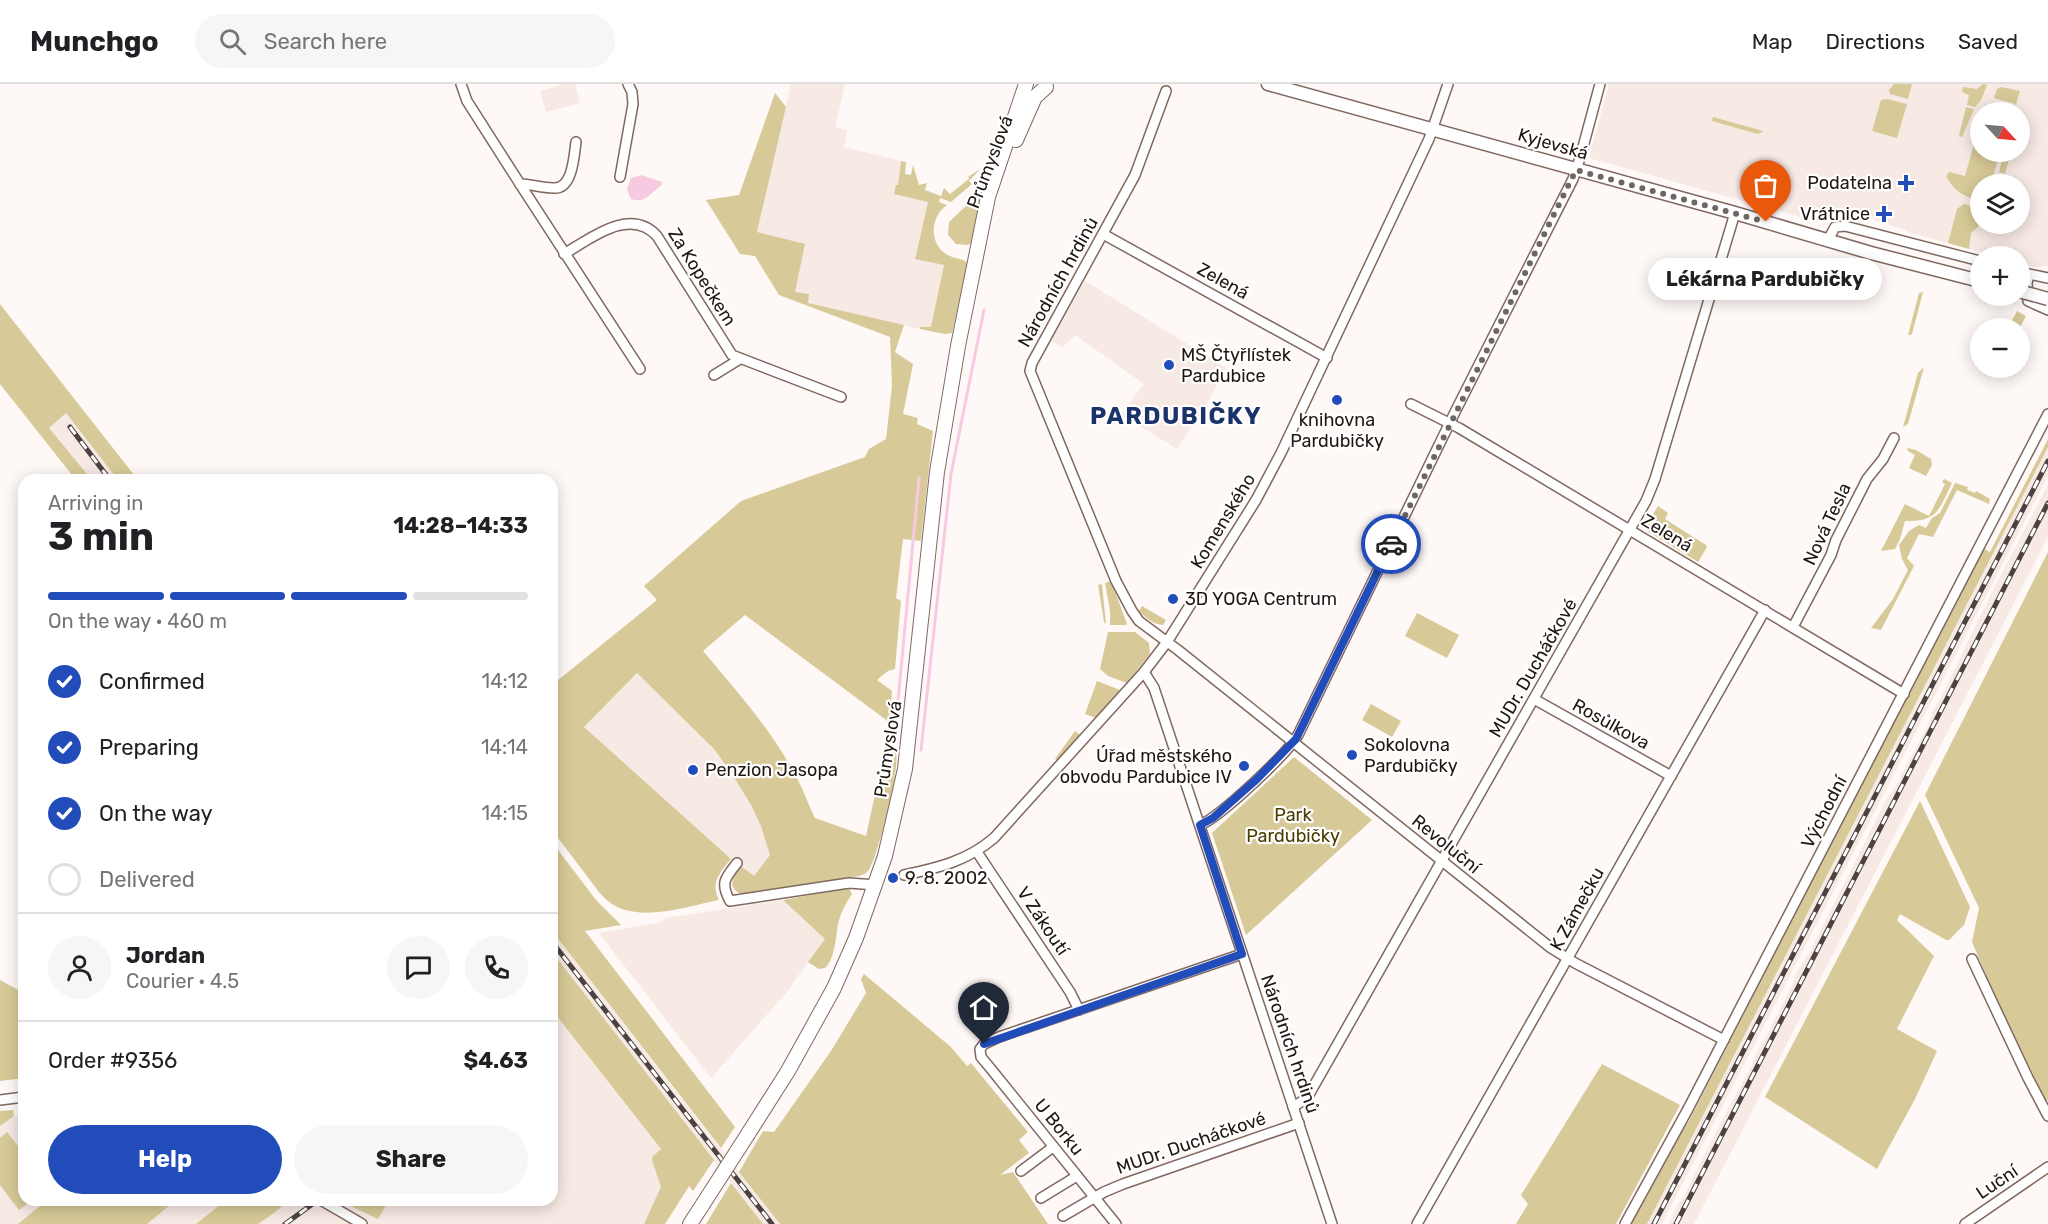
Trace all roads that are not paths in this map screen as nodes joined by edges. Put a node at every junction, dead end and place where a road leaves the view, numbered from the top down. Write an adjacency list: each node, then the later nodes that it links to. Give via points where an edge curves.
1 (461, 84): 13 (street, via 467,101)
2 (628, 84): 12 (street, via 633,104)
3 (1028, 84): 7 (street); 20 (main road, Průmyslová, via 988,197)
4 (1268, 84): 9 (street, Kyjevská)
5 (1448, 84): 9 (street, Komenského)
6 (1600, 84): 11 (street)
7 (1049, 85): 20 (main road, Průmyslová, via 1035,97 1010,152)
8 (1166, 90): 16 (street, Národních hrdinů, via 1140,165)
9 (1433, 129): 11 (street, Kyjevská); 29 (street, Komenského)
10 (576, 141): 13 (street, via 570,176 563,185 553,188)
11 (1576, 170): 14 (street, Kyjevská); 36 (street)
12 (620, 177)
13 (520, 184): 19 (street)
14 (1735, 213): 17 (street, Kyjevská); 38 (street, MUDr. Ducháčkové, via 1655,479)
15 (1864, 230): 17 (street, via 1838,226); 18 (street); 21 (street)
16 (1103, 234): 29 (street, Zelená); 41 (street, Národních hrdinů, via 1030,371 1121,591 1139,621)
17 (1828, 240): 18 (street, Kyjevská)
18 (1859, 249): 24 (street, Kyjevská)
19 (564, 254): 30 (street, Za Kopečkem, via 617,225 651,230 732,355); 31 (street)
20 (978, 256): 52 (main road, Průmyslová, via 937,472 905,769)
21 (1970, 258)
22 (2030, 275): 23 (street)
23 (2048, 278)
24 (1970, 279)
25 (2030, 294): 26 (street, bridge)
26 (2048, 299)
27 (2030, 301): 28 (street)
28 (2048, 310)
29 (1326, 358): 41 (street, Komenského, via 1271,474)
30 (740, 359): 32 (street); 33 (street, Za Kopečkem)
31 (640, 369)
32 (714, 375)
33 (841, 397)
34 (1411, 404): 36 (street, Zelená)
35 (2048, 414): 43 (street, Východní)
36 (1450, 424): 38 (street, Zelená); 45 (street)
37 (1894, 438): 40 (street, Nová Tesla, via 1867,479)
38 (1630, 531): 39 (street, Zelená); 44 (street, MUDr. Ducháčkové)
39 (1765, 610): 40 (street, Zelená); 46 (street, K Zámečku)
40 (1793, 627): 43 (street, Zelená)
41 (1167, 642): 42 (street, Komenského); 45 (street, Revoluční)
42 (1144, 672): 47 (street, Národních hrdinů, via 1154,688); 48 (street, Komenského, via 1005,827)
43 (1904, 694): 57 (street, Východní)
44 (1534, 699): 46 (street, Rosůlkova); 49 (street, MUDr. Ducháčkové)
45 (1293, 743): 47 (street, via 1213,818); 49 (street, Revoluční)
46 (1671, 776): 54 (street, K Zámečku)
47 (1200, 825): 53 (street, Národních hrdinů)
48 (977, 852): 51 (street, Komenského, via 943,866); 56 (street, V Zákoutí)
49 (1441, 862): 54 (street, Revoluční); 60 (street, MUDr. Ducháčkové, via 1307,1098)
50 (736, 863): 52 (street, via 724,885 730,901 849,883)
51 (904, 875)
52 (876, 885): 72 (main road, Průmyslová, bridge, via 834,987 788,1071)
53 (1242, 954): 56 (street); 60 (street, Národních hrdinů)
54 (1568, 959): 57 (street, Revoluční); 75 (street, K Zámečku)
55 (1972, 959): 61 (street)
56 (1079, 1010): 63 (street, U Borku, via 989,1041 980,1049 981,1057)
57 (1724, 1040): 76 (street, Východní)
58 (18, 1098): 59 (street)
59 (0, 1100)
60 (1293, 1107): 62 (street, Národních hrdinů)
61 (2048, 1116)
62 (1299, 1123): 68 (street, MUDr. Ducháčkové, via 1123,1184); 74 (street, Národních hrdinů)
63 (1053, 1147): 65 (street); 66 (street, U Borku)
64 (2048, 1167): 77 (street, Luční)
65 (1022, 1171)
66 (1077, 1176): 67 (street); 68 (street, U Borku)
67 (1041, 1198)
68 (1095, 1199): 70 (street, MUDr. Ducháčkové); 73 (street, U Borku)
69 (331, 1206): 71 (street)
70 (1063, 1216)
71 (362, 1224)
72 (691, 1224)
73 (1116, 1224)
74 (1332, 1224)
75 (1418, 1224)
76 (1625, 1224)
77 (1965, 1224)

